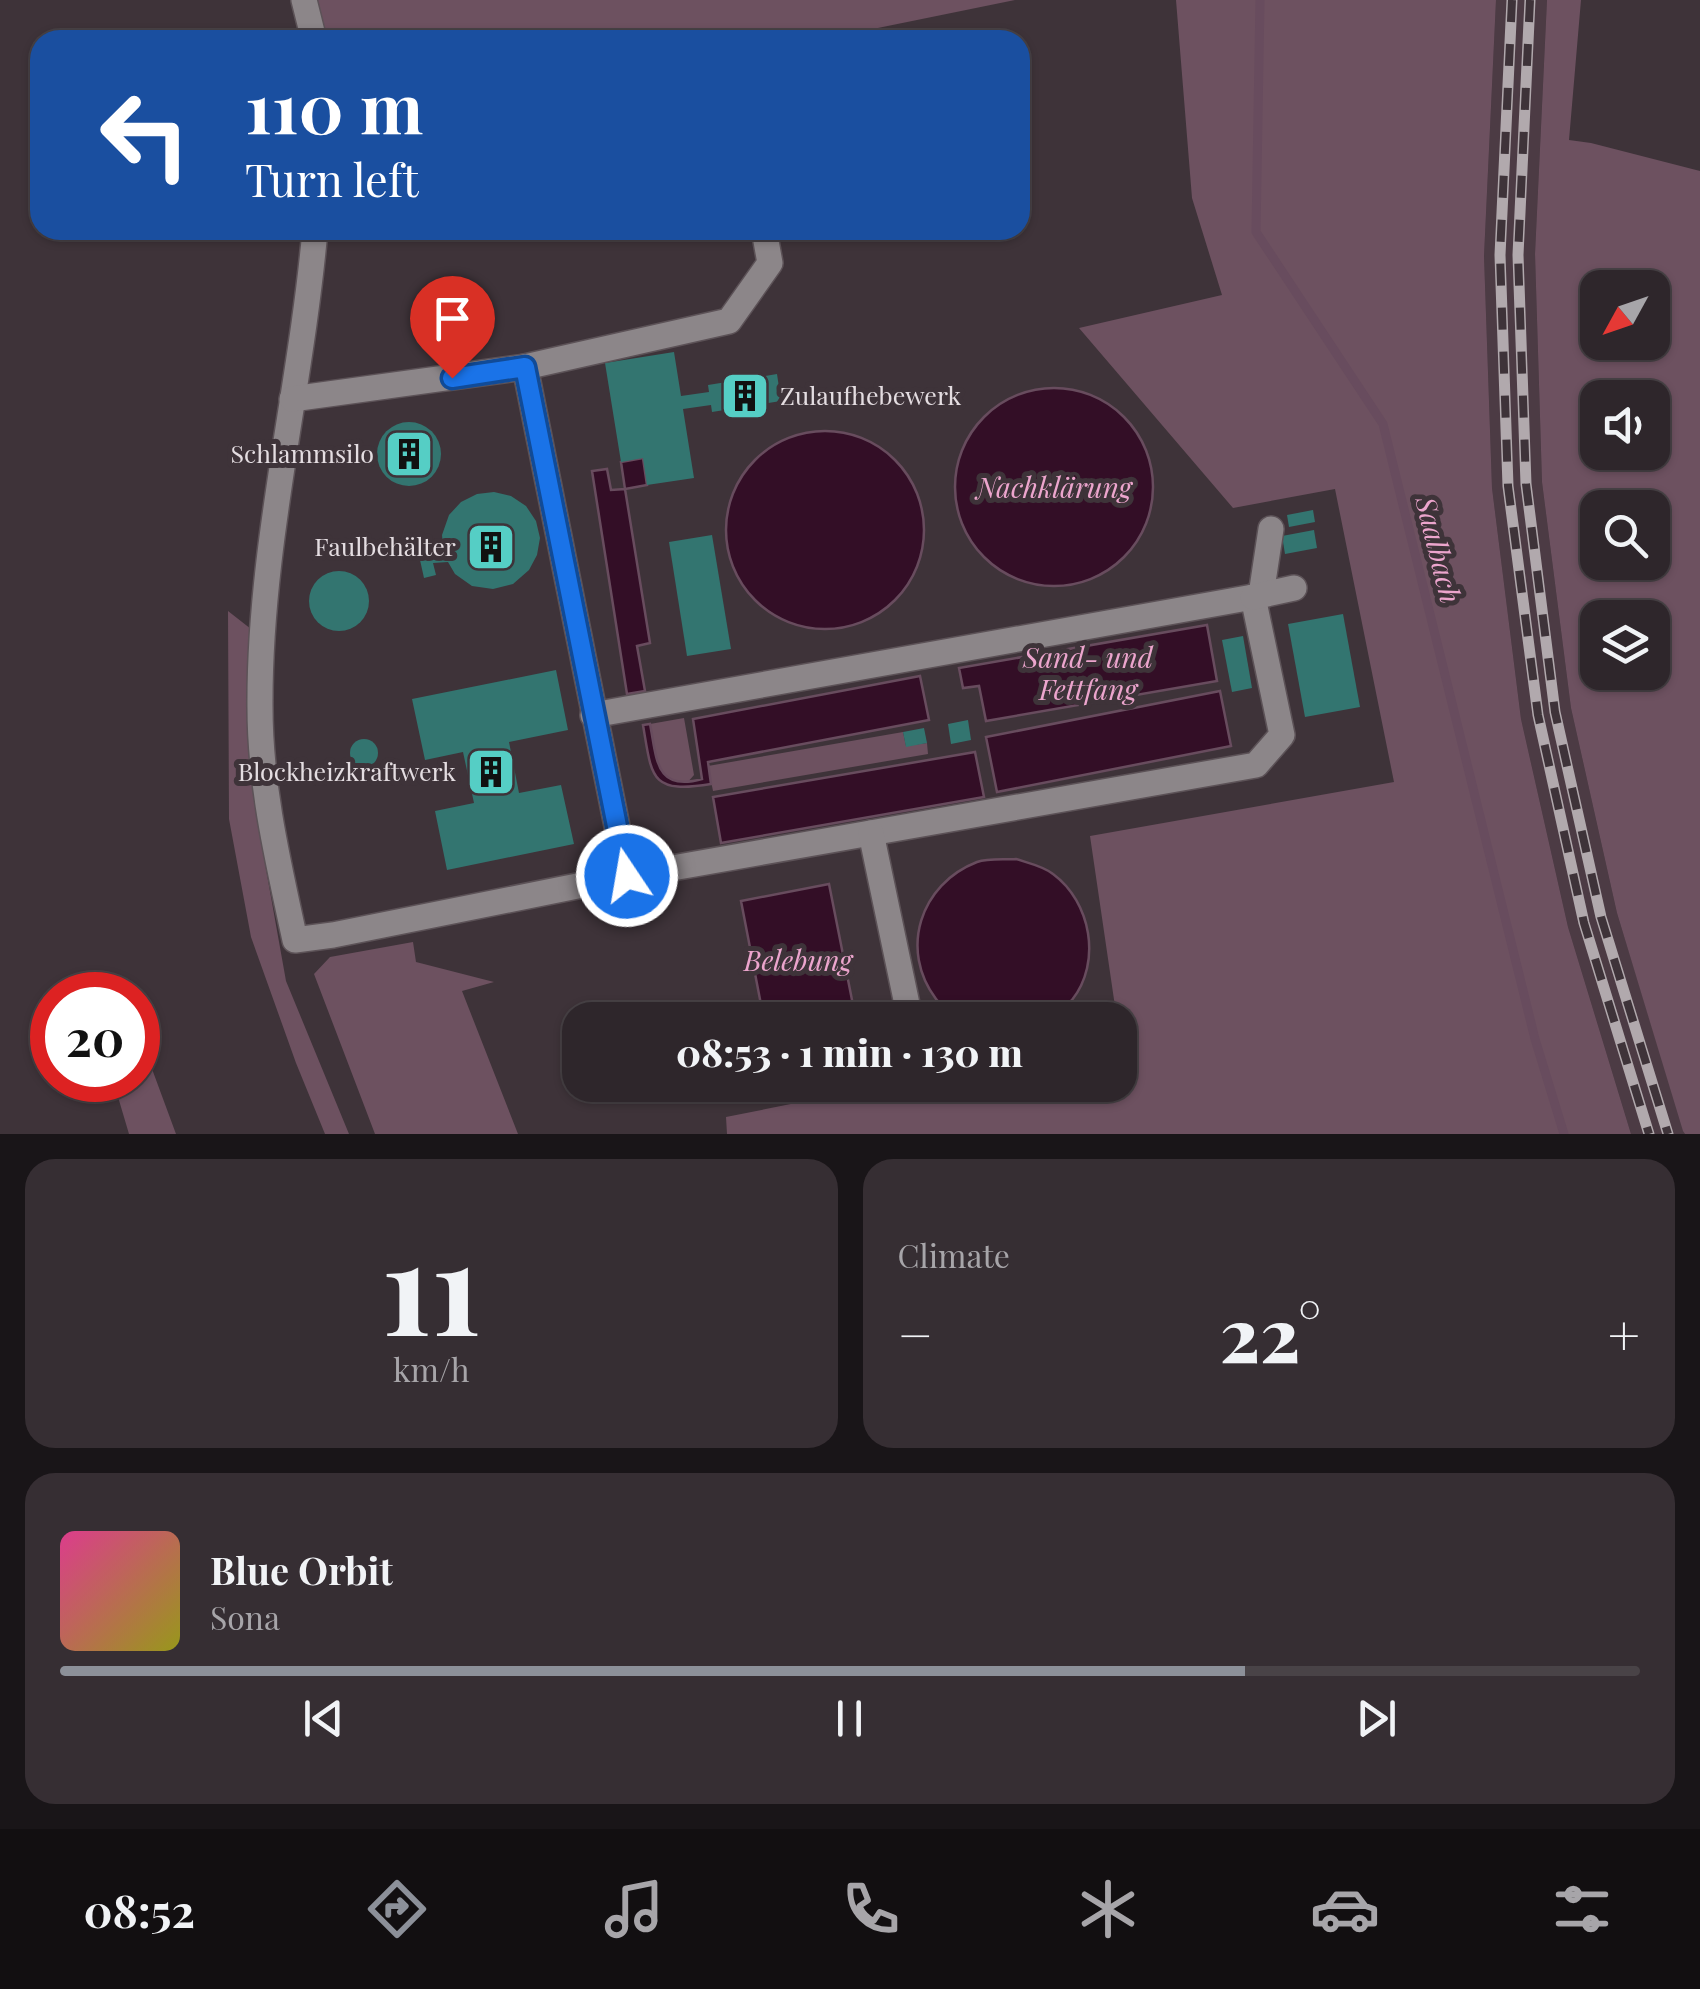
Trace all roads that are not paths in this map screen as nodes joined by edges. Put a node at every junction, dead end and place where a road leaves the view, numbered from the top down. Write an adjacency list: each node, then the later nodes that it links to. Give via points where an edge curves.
1 (304, 0): 2 (street)
2 (312, 30)
3 (315, 240): 6 (street)
4 (766, 240): 5 (street, via 770,263 729,321)
5 (525, 367): 6 (street); 10 (street)
6 (292, 398): 12 (street, via 264,595 260,707 265,801 294,940)
7 (1271, 529): 9 (street)
8 (1294, 588): 9 (street)
9 (1257, 596): 10 (street); 11 (street, via 1282,735 1256,765)
10 (594, 715): 12 (street)
11 (870, 833): 12 (street); 13 (street)
12 (627, 876)
13 (906, 1002)

